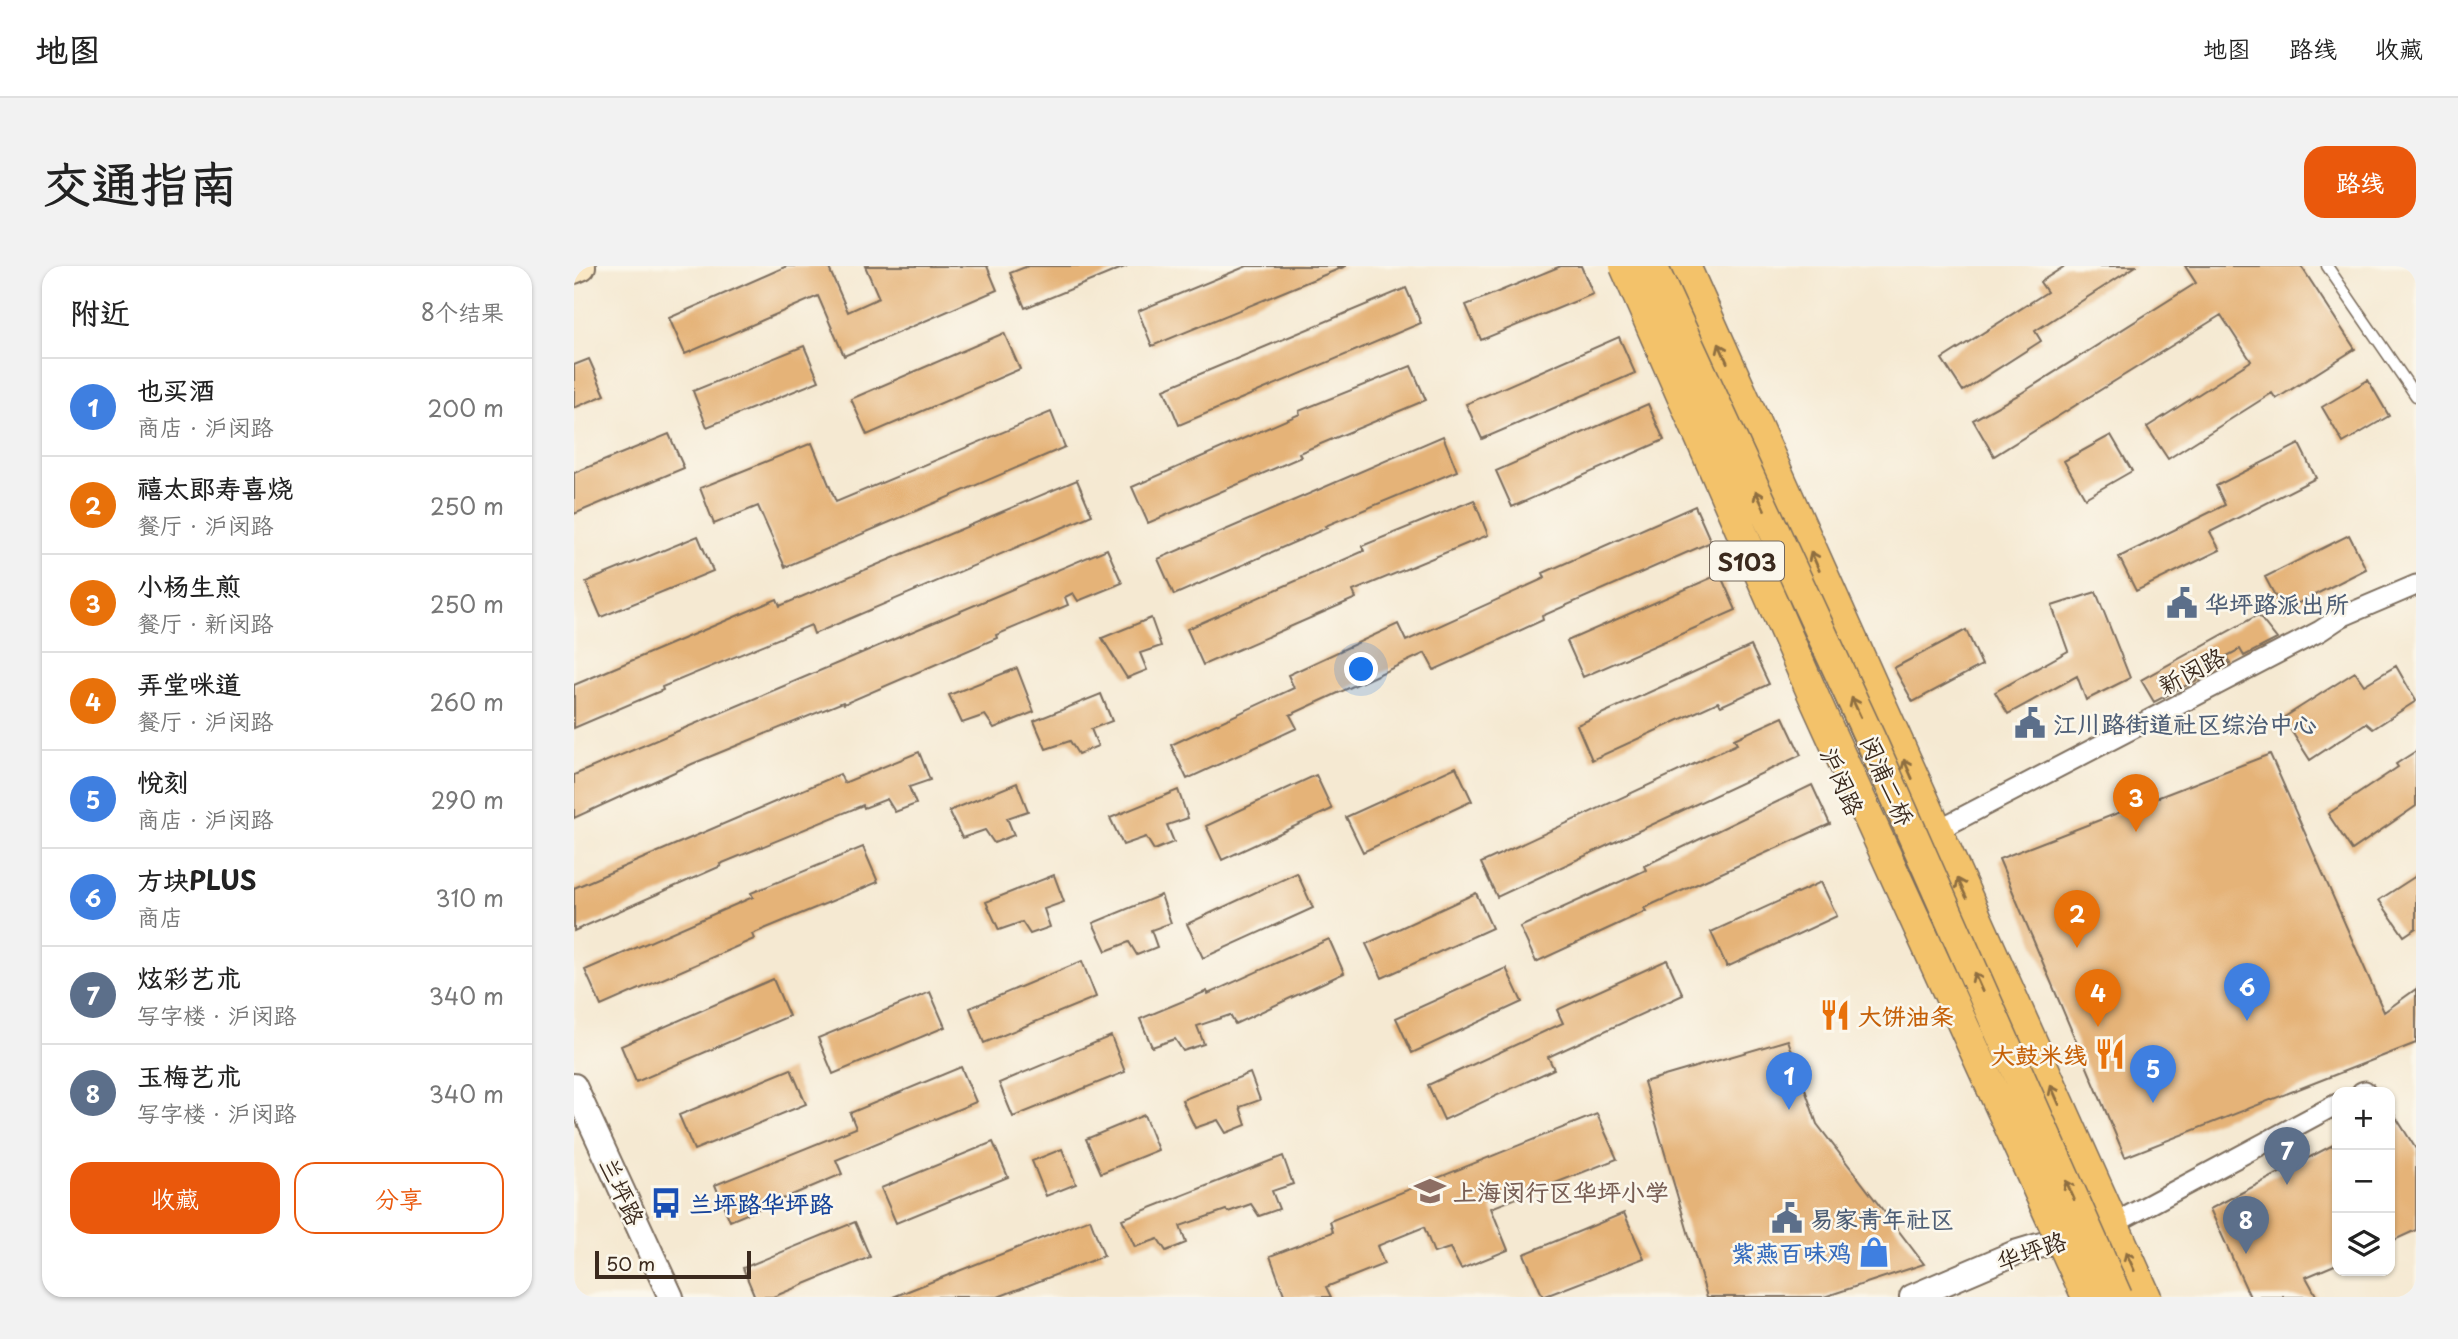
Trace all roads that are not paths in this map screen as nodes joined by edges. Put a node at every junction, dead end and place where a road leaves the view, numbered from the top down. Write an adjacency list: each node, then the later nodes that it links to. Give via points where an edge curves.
1 (581, 266): 7 (main road)
2 (1609, 266): 11 (main road, 沪闵路 / S103, via 1705,466)
3 (1625, 266): 19 (main road, 闵浦二桥, bridge, via 1817,704)
4 (1652, 266): 20 (main road, 闵浦二桥, one-way to 4, bridge, via 1880,760)
5 (1685, 266): 10 (main road, S103, one-way to 5)
6 (2327, 266): 8 (lane)
7 (574, 269)
8 (2416, 396)
9 (2416, 585): 10 (street, 新闵路, via 2341,617)
10 (1936, 831): 11 (street, 新闵路); 14 (main road, S103, one-way to 10)
11 (1878, 860): 15 (main road, 沪闵路 / S103)
12 (574, 1086): 16 (street, 兰坪路)
13 (2332, 1107): 14 (street)
14 (2113, 1224): 15 (street, 华坪路); 21 (main road, S103, one-way to 14)
15 (2049, 1241): 17 (street, 华坪路); 18 (main road, 沪闵路 / S103)
16 (671, 1297)
17 (1912, 1297)
18 (2073, 1297)
19 (2087, 1297)
20 (2118, 1297)
21 (2146, 1297)

